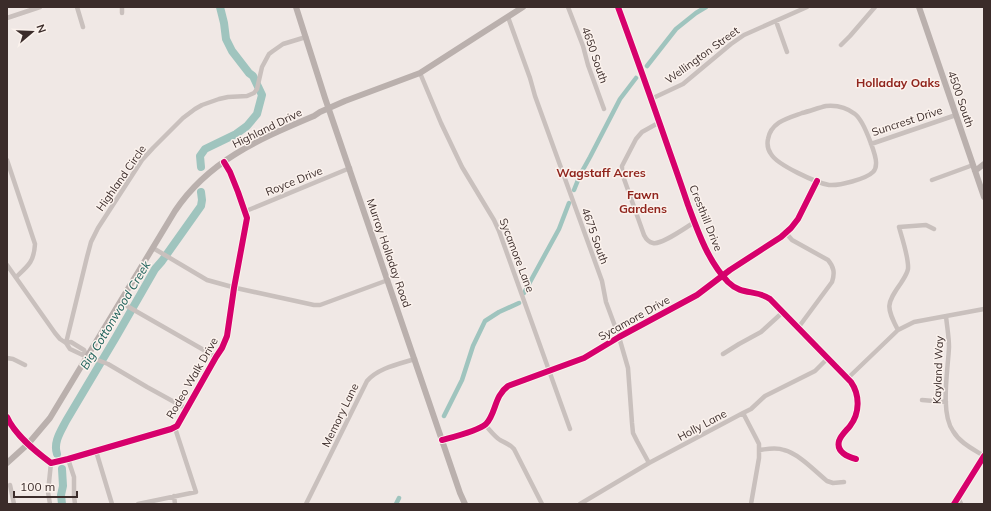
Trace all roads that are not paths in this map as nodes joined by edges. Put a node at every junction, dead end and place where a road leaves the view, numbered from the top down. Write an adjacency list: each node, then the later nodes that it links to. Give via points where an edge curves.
1 (21, 7): 12 (street)
2 (40, 7): 12 (street)
3 (76, 7): 17 (street)
4 (122, 7): 13 (street)
5 (296, 7): 18 (main road, Murray Holladay Road)
6 (523, 7): 15 (main road, Highland Drive)
7 (568, 7): 24 (street, 4650 South)
8 (618, 7): 22 (street, Cresthill Drive)
9 (807, 7): 16 (street, Wellington Street)
10 (875, 7): 19 (street)
11 (919, 7): 25 (main road, 4500 South)
12 (23, 13): 14 (street)
13 (122, 13)
14 (7, 18)
15 (508, 18): 21 (main road, Highland Drive); 52 (street, 4675 South, via 602,281 606,302)
16 (776, 21): 20 (street); 22 (street, Wellington Street, via 738,39 683,84)
17 (83, 27)
18 (306, 37): 23 (main road, Murray Holladay Road); 53 (street, Highland Circle, via 273,50 265,60 254,93 228,97 195,109 139,164 91,242)
19 (841, 45)
20 (787, 52)
21 (420, 73): 23 (main road, Highland Drive); 61 (street, Sycamore Lane, via 462,167 499,231)
22 (651, 99): 26 (street, Cresthill Drive)
23 (329, 108): 29 (main road, Highland Drive, via 257,142); 31 (main road, Murray Holladay Road)
24 (604, 109)
25 (956, 115): 27 (street, Suncrest Drive); 32 (main road, 4500 South)
26 (660, 122): 37 (street, Cresthill Drive); 37 (street, via 642,132 636,139 622,166 623,176 644,235 649,242 661,242)
27 (871, 144): 34 (street, via 876,164 870,175 838,185); 34 (street, Suncrest Drive, via 864,126 855,114 834,106 826,106 776,124 768,139 772,155 783,165)
28 (7, 160): 43 (street, via 35,244 31,262)
29 (224, 162): 36 (street, Rodeo Walk Drive); 40 (main road, Highland Drive, via 190,191)
30 (984, 164): 32 (main road)
31 (350, 168): 36 (street, Royce Drive); 44 (main road, Murray Holladay Road)
32 (974, 168): 33 (street); 35 (main road, 4500 South)
33 (932, 180)
34 (817, 182): 39 (street, Sycamore Drive, via 798,219)
35 (984, 197)
36 (246, 211): 45 (street, Rodeo Walk Drive, via 247,221)
37 (694, 222): 42 (street, Cresthill Drive, via 706,249)
38 (934, 229): 51 (street, via 926,225 899,226 908,265 907,274 890,304 890,314)
39 (786, 233): 42 (street, Sycamore Drive); 50 (street, via 792,240 828,260 834,271 832,282)
40 (153, 248): 45 (street, via 207,280); 46 (main road, Highland Drive)
41 (7, 264): 43 (street)
42 (722, 275): 48 (street, Cresthill Drive, via 742,291 760,294 770,299); 52 (street, Sycamore Drive, via 693,297)
43 (16, 277): 53 (street, via 55,333)
44 (388, 280): 45 (street, via 320,305); 59 (main road, Murray Holladay Road)
45 (234, 288): 56 (street, Rodeo Walk Drive, via 227,336)
46 (120, 302): 55 (main road, Highland Drive); 56 (street)
47 (984, 309): 49 (street)
48 (783, 312): 50 (street, Cresthill Drive); 54 (street, via 761,332)
49 (946, 316): 51 (street, via 914,322); 64 (street, Kayland Way, via 949,335)
50 (798, 328): 58 (street, Cresthill Drive)
51 (898, 330): 62 (street)
52 (619, 336): 61 (street, Sycamore Drive, via 584,358); 80 (street, 4675 South, via 628,370 633,433)
53 (66, 343): 55 (street, via 70,349)
54 (724, 354)
55 (87, 357): 65 (street, via 108,364); 72 (main road, Highland Drive, via 50,418)
56 (216, 357): 65 (street, Rodeo Walk Drive)
57 (7, 358): 60 (street)
58 (828, 358): 62 (street, Cresthill Drive); 66 (street, Holly Lane, via 812,372 766,396)
59 (415, 359): 71 (main road, Murray Holladay Road); 91 (street, Memory Lane, via 381,370 368,381)
60 (25, 365)
61 (550, 371): 68 (street, Sycamore Drive, via 506,388); 70 (street, Sycamore Lane)
62 (848, 378): 77 (street, Cresthill Drive, via 856,390 858,408 854,420 840,439 839,446 844,454)
63 (922, 400): 64 (street)
64 (946, 402): 75 (street, Kayland Way, via 946,416 952,430 961,441)
65 (187, 409): 69 (street, Rodeo Walk Drive)
66 (743, 414): 73 (street, via 759,444); 80 (street, Holly Lane)
67 (7, 417): 72 (street)
68 (485, 425): 71 (street); 93 (street, via 514,449)
69 (175, 428): 74 (street, Rodeo Walk Drive); 83 (street, via 196,492)
70 (570, 429)
71 (442, 440): 92 (main road, Murray Holladay Road)
72 (28, 444): 78 (main road, Highland Drive); 79 (street)
73 (759, 450): 81 (street, via 785,450 827,481); 95 (street)
74 (96, 451): 76 (street, Rodeo Walk Drive); 88 (street)
75 (984, 456): 84 (main road)
76 (68, 459): 79 (street, Rodeo Walk Drive); 87 (street, via 74,477)
77 (856, 459)
78 (7, 463)
79 (51, 463): 86 (street, via 48,492)
80 (649, 463): 94 (street, Holly Lane)
81 (844, 482)
82 (10, 485): 85 (street)
83 (174, 496): 89 (street); 90 (street)
84 (958, 497): 96 (main road); 97 (street)
85 (14, 504)
86 (50, 504)
87 (75, 504)
88 (112, 504)
89 (138, 504)
90 (175, 504)
91 (306, 504)
92 (465, 504)
93 (542, 504)
94 (580, 504)
95 (751, 504)
96 (954, 504)
97 (961, 504)

